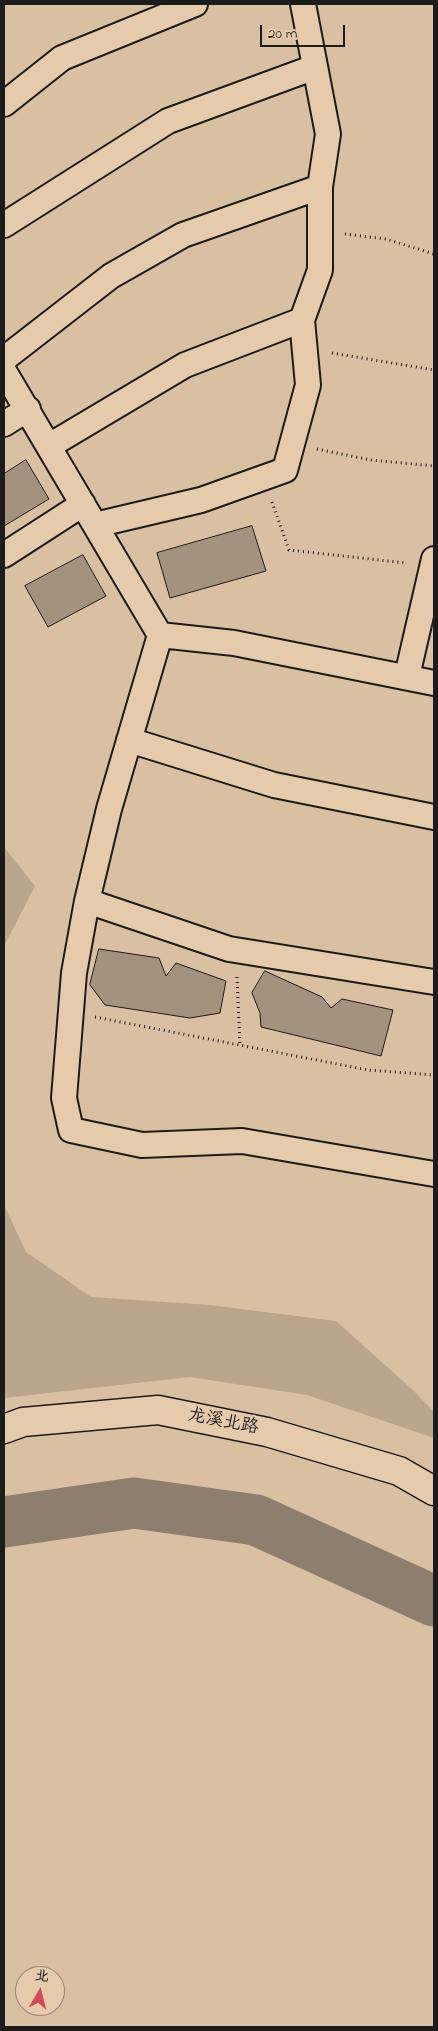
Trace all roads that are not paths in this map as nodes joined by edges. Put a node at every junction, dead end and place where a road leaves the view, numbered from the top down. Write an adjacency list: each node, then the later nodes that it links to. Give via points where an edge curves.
1 (195, 4): 4 (street, via 62,58)
2 (303, 4): 3 (street)
3 (315, 67): 5 (street, via 328,134); 6 (street, via 168,121)
4 (4, 104)
5 (320, 187): 7 (street, via 320,270); 8 (street, via 183,235 111,276)
6 (4, 225)
7 (302, 320): 12 (street, via 185,366); 14 (street, via 308,385 285,470 201,500)
8 (4, 359)
9 (4, 371): 10 (street)
10 (28, 409): 11 (street); 12 (street)
11 (4, 424)
12 (49, 446): 13 (street)
13 (84, 504): 14 (street); 15 (street)
14 (96, 525): 17 (street)
15 (4, 555)
16 (433, 562): 18 (street)
17 (160, 635): 18 (street, via 234,643); 20 (street)
18 (407, 676): 19 (street)
19 (434, 683)
20 (129, 740): 21 (street, via 274,785); 22 (street)
21 (434, 816)
22 (87, 901): 23 (street, via 236,950); 24 (street, via 74,973 64,1098 71,1130 142,1146 242,1141)
23 (434, 982)
24 (434, 1174)
25 (4, 1429): 26 (street, 龙溪北路, via 23,1422 158,1410 296,1440 399,1471)
26 (434, 1491)

